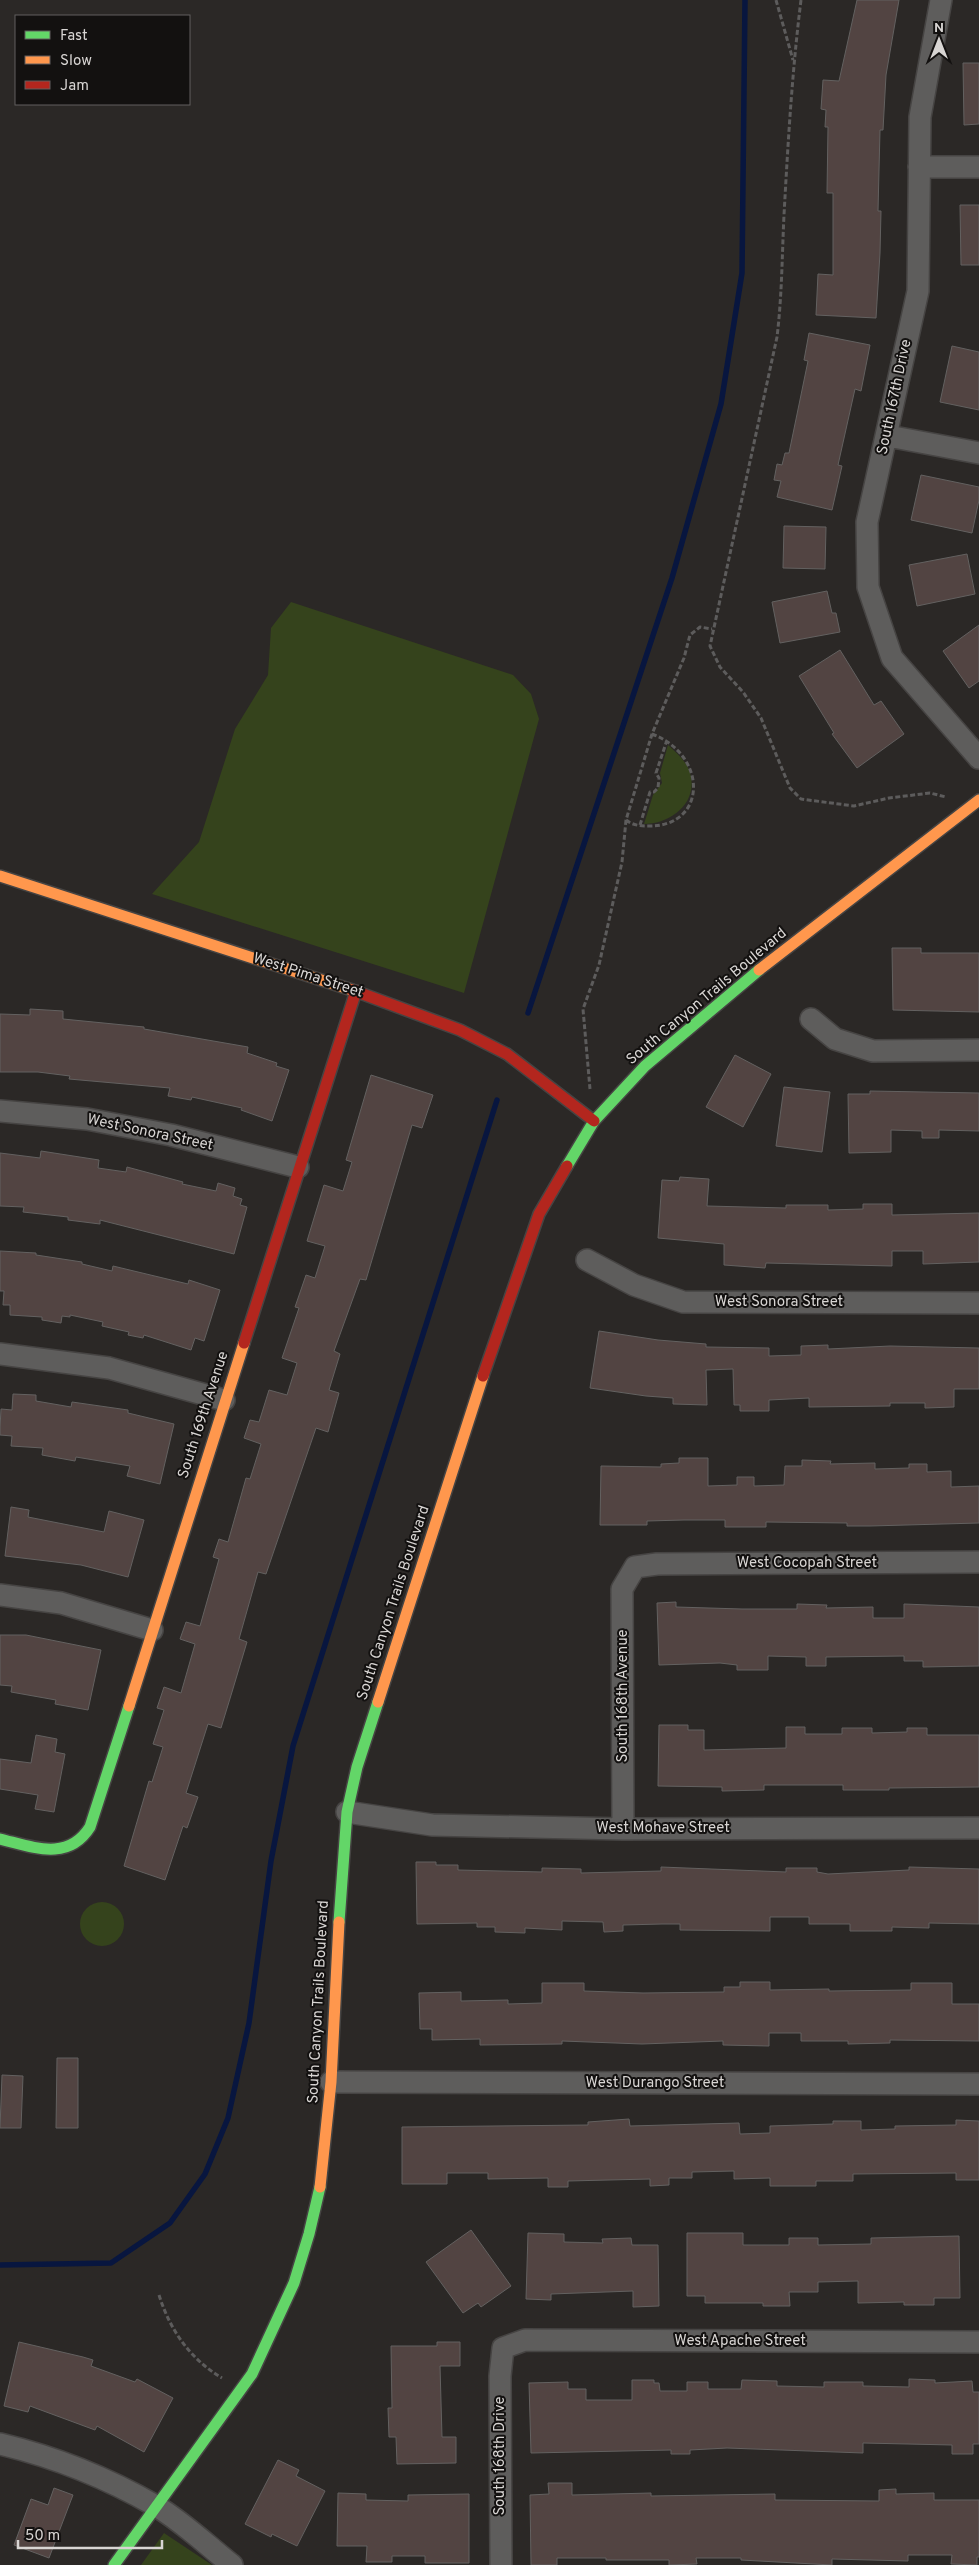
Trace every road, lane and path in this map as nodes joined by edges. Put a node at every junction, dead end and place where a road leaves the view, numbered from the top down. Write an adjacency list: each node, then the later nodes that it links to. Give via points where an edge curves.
1 (776, 0): 4 (path)
2 (801, 0): 4 (path)
3 (941, 0): 5 (street, South 167th Drive, via 920,117)
4 (794, 62): 9 (path, via 777,336)
5 (920, 167): 6 (street); 7 (street, South 167th Drive, via 918,290)
6 (979, 167)
7 (888, 436): 8 (street); 12 (street, South 167th Drive, via 867,522 868,587 892,658)
8 (979, 453)
9 (712, 629): 10 (path, via 700,627 690,635 684,658); 14 (path, via 710,646 720,667 761,718 790,788 801,799 854,806 930,793 944,796)
10 (652, 734): 11 (path); 15 (path)
11 (666, 740): 16 (path, via 656,773 658,788 650,792); 16 (path, via 689,764 693,778 692,795 685,810 671,821)
12 (979, 758)
13 (979, 800): 14 (street, South Canyon Trails Boulevard)
14 (963, 812): 22 (street, South Canyon Trails Boulevard, via 746,980 645,1066)
15 (626, 820): 16 (path); 22 (path, via 622,862 599,966 583,1009)
16 (640, 826)
17 (0, 876): 18 (street, West Pima Street)
18 (356, 991): 22 (street, West Pima Street, via 491,1045 532,1071); 23 (street, South 169th Avenue)
19 (811, 1019): 20 (street, via 835,1039 873,1051)
20 (979, 1050)
21 (0, 1111): 23 (street, West Sonora Street, via 87,1118)
22 (594, 1121): 32 (street, South Canyon Trails Boulevard, via 539,1214 514,1282 357,1767)
23 (298, 1167): 27 (street, South 169th Avenue)
24 (588, 1260): 25 (street, West Sonora Street, via 634,1285 683,1302)
25 (979, 1303)
26 (0, 1354): 27 (street, via 109,1368)
27 (224, 1400): 31 (street, South 169th Avenue)
28 (979, 1562): 29 (street, West Cocopah Street, via 657,1564)
29 (635, 1567): 34 (street, South 168th Avenue, via 622,1589)
30 (0, 1596): 31 (street, via 61,1603)
31 (152, 1630): 35 (street, South 169th Avenue, via 86,1836 78,1845 55,1850)
32 (347, 1812): 34 (street, West Mohave Street, via 432,1825); 36 (street, South Canyon Trails Boulevard)
33 (979, 1828): 34 (street, West Mohave Street)
34 (623, 1829)
35 (0, 1839)
36 (331, 2082): 37 (street, West Durango Street); 41 (street, South Canyon Trails Boulevard, via 321,2181 294,2283 252,2374)
37 (979, 2084)
38 (159, 2295): 41 (path, via 171,2327 195,2358)
39 (979, 2342): 40 (street, West Apache Street, via 524,2340)
40 (503, 2348): 46 (street, South 168th Drive, via 500,2376)
41 (241, 2390): 43 (street, South Canyon Trails Boulevard)
42 (0, 2444): 43 (street, via 45,2455 87,2471)
43 (157, 2507): 44 (street, South Canyon Trails Boulevard); 45 (street)
44 (114, 2565)
45 (232, 2565)
46 (501, 2565)

